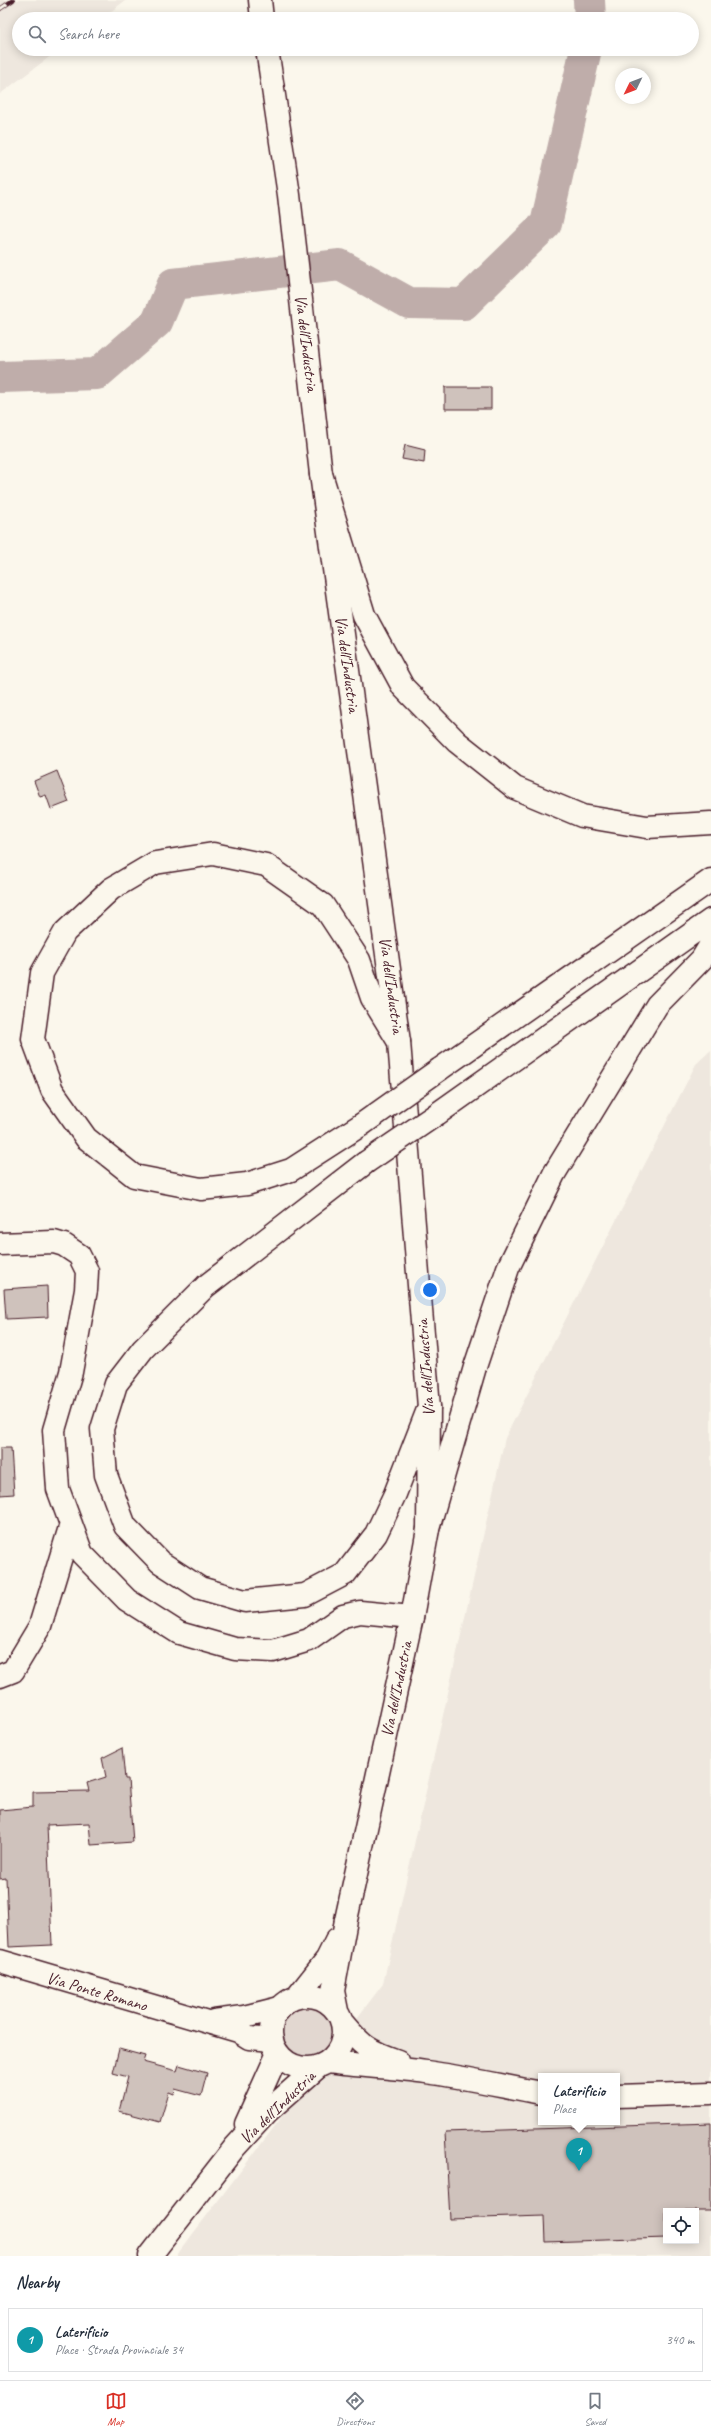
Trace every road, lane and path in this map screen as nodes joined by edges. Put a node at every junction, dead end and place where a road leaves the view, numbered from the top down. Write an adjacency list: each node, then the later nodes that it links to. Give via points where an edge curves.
1 (260, 0): 2 (main road)
2 (261, 12)
3 (268, 56): 4 (main road, Via dell'Industria, via 289,195)
4 (322, 474): 5 (main road, via 364,615 403,687 457,742 515,788 582,816 647,827); 9 (main road, Via dell'Industria)
5 (711, 823)
6 (711, 880): 9 (main road, bridge, via 361,1126 291,1170 247,1184 201,1190 134,1176 86,1138 52,1090 33,1040 42,973 65,932 112,889 155,863 213,854 266,865 323,905 359,960 372,998)
7 (711, 920): 11 (main road, bridge, via 365,1163 206,1286 143,1349 116,1384 102,1429 106,1475 125,1526 160,1562 200,1588 244,1600 305,1595 345,1574 376,1534 395,1494)
8 (711, 944): 13 (main road, via 702,959 657,1006 554,1174 508,1268 475,1367)
9 (399, 1042): 11 (main road, Via dell'Industria)
10 (0, 1244): 12 (main road, via 54,1242 64,1245 79,1255 87,1271 71,1372 54,1430 58,1489)
11 (429, 1407): 13 (main road, Via dell'Industria)
12 (71, 1524): 14 (main road, via 82,1554 127,1600 179,1633 235,1649 273,1651 309,1640 343,1616 360,1612); 15 (main road, via 40,1626 13,1671)
13 (428, 1530): 14 (main road, Via dell'Industria)
14 (412, 1617): 16 (main road, Via dell'Industria)
15 (0, 1676)
16 (346, 1920): 18 (main road, Via dell'Industria, via 327,1959); 19 (main road, Via dell'Industria, via 333,1991)
17 (0, 1961): 20 (main road, Via Ponte Romano)
18 (288, 2002): 19 (main road, via 315,1996 324,1999); 20 (main road, Via Ponte Romano, via 220,2021); 21 (main road, via 272,2023)
19 (340, 2016): 22 (main road, via 344,2031 340,2048); 23 (main road, via 360,2044 374,2053)
20 (195, 2019): 21 (main road, Via Ponte Romano, via 238,2031 249,2038)
21 (275, 2047): 22 (main road, via 288,2062 300,2067); 27 (main road, Via dell'Industria, via 256,2106)
22 (323, 2064): 23 (main road, via 374,2065); 27 (main road, Via dell'Industria, via 268,2111)
23 (427, 2072): 24 (main road)
24 (538, 2092)
25 (711, 2092): 26 (main road)
26 (620, 2096)
27 (235, 2147): 28 (main road, Via dell'Industria)
28 (150, 2256)

